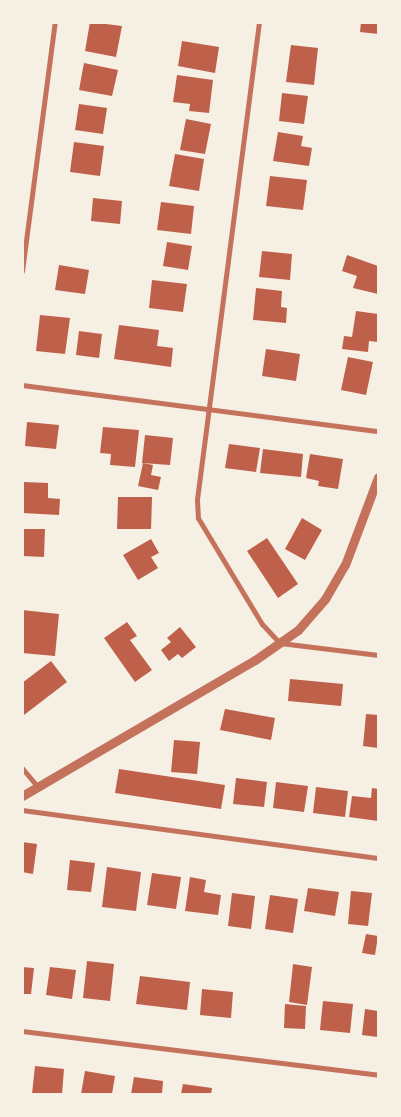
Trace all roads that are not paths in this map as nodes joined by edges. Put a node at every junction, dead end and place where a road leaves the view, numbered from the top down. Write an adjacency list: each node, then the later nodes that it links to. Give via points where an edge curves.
1 (55, 22): 3 (street)
2 (259, 22): 5 (street)
3 (22, 271)
4 (22, 385): 5 (street)
5 (209, 409): 6 (street); 8 (street, via 197,500 198,518 262,624)
6 (378, 431)
7 (378, 477): 8 (street, via 352,549 335,582 312,615)
8 (280, 643): 9 (street); 11 (street)
9 (378, 655)
10 (22, 768): 11 (street)
11 (38, 787): 12 (street)
12 (22, 796)
13 (22, 810): 14 (street)
14 (378, 858)
15 (22, 1031): 16 (street)
16 (378, 1075)

